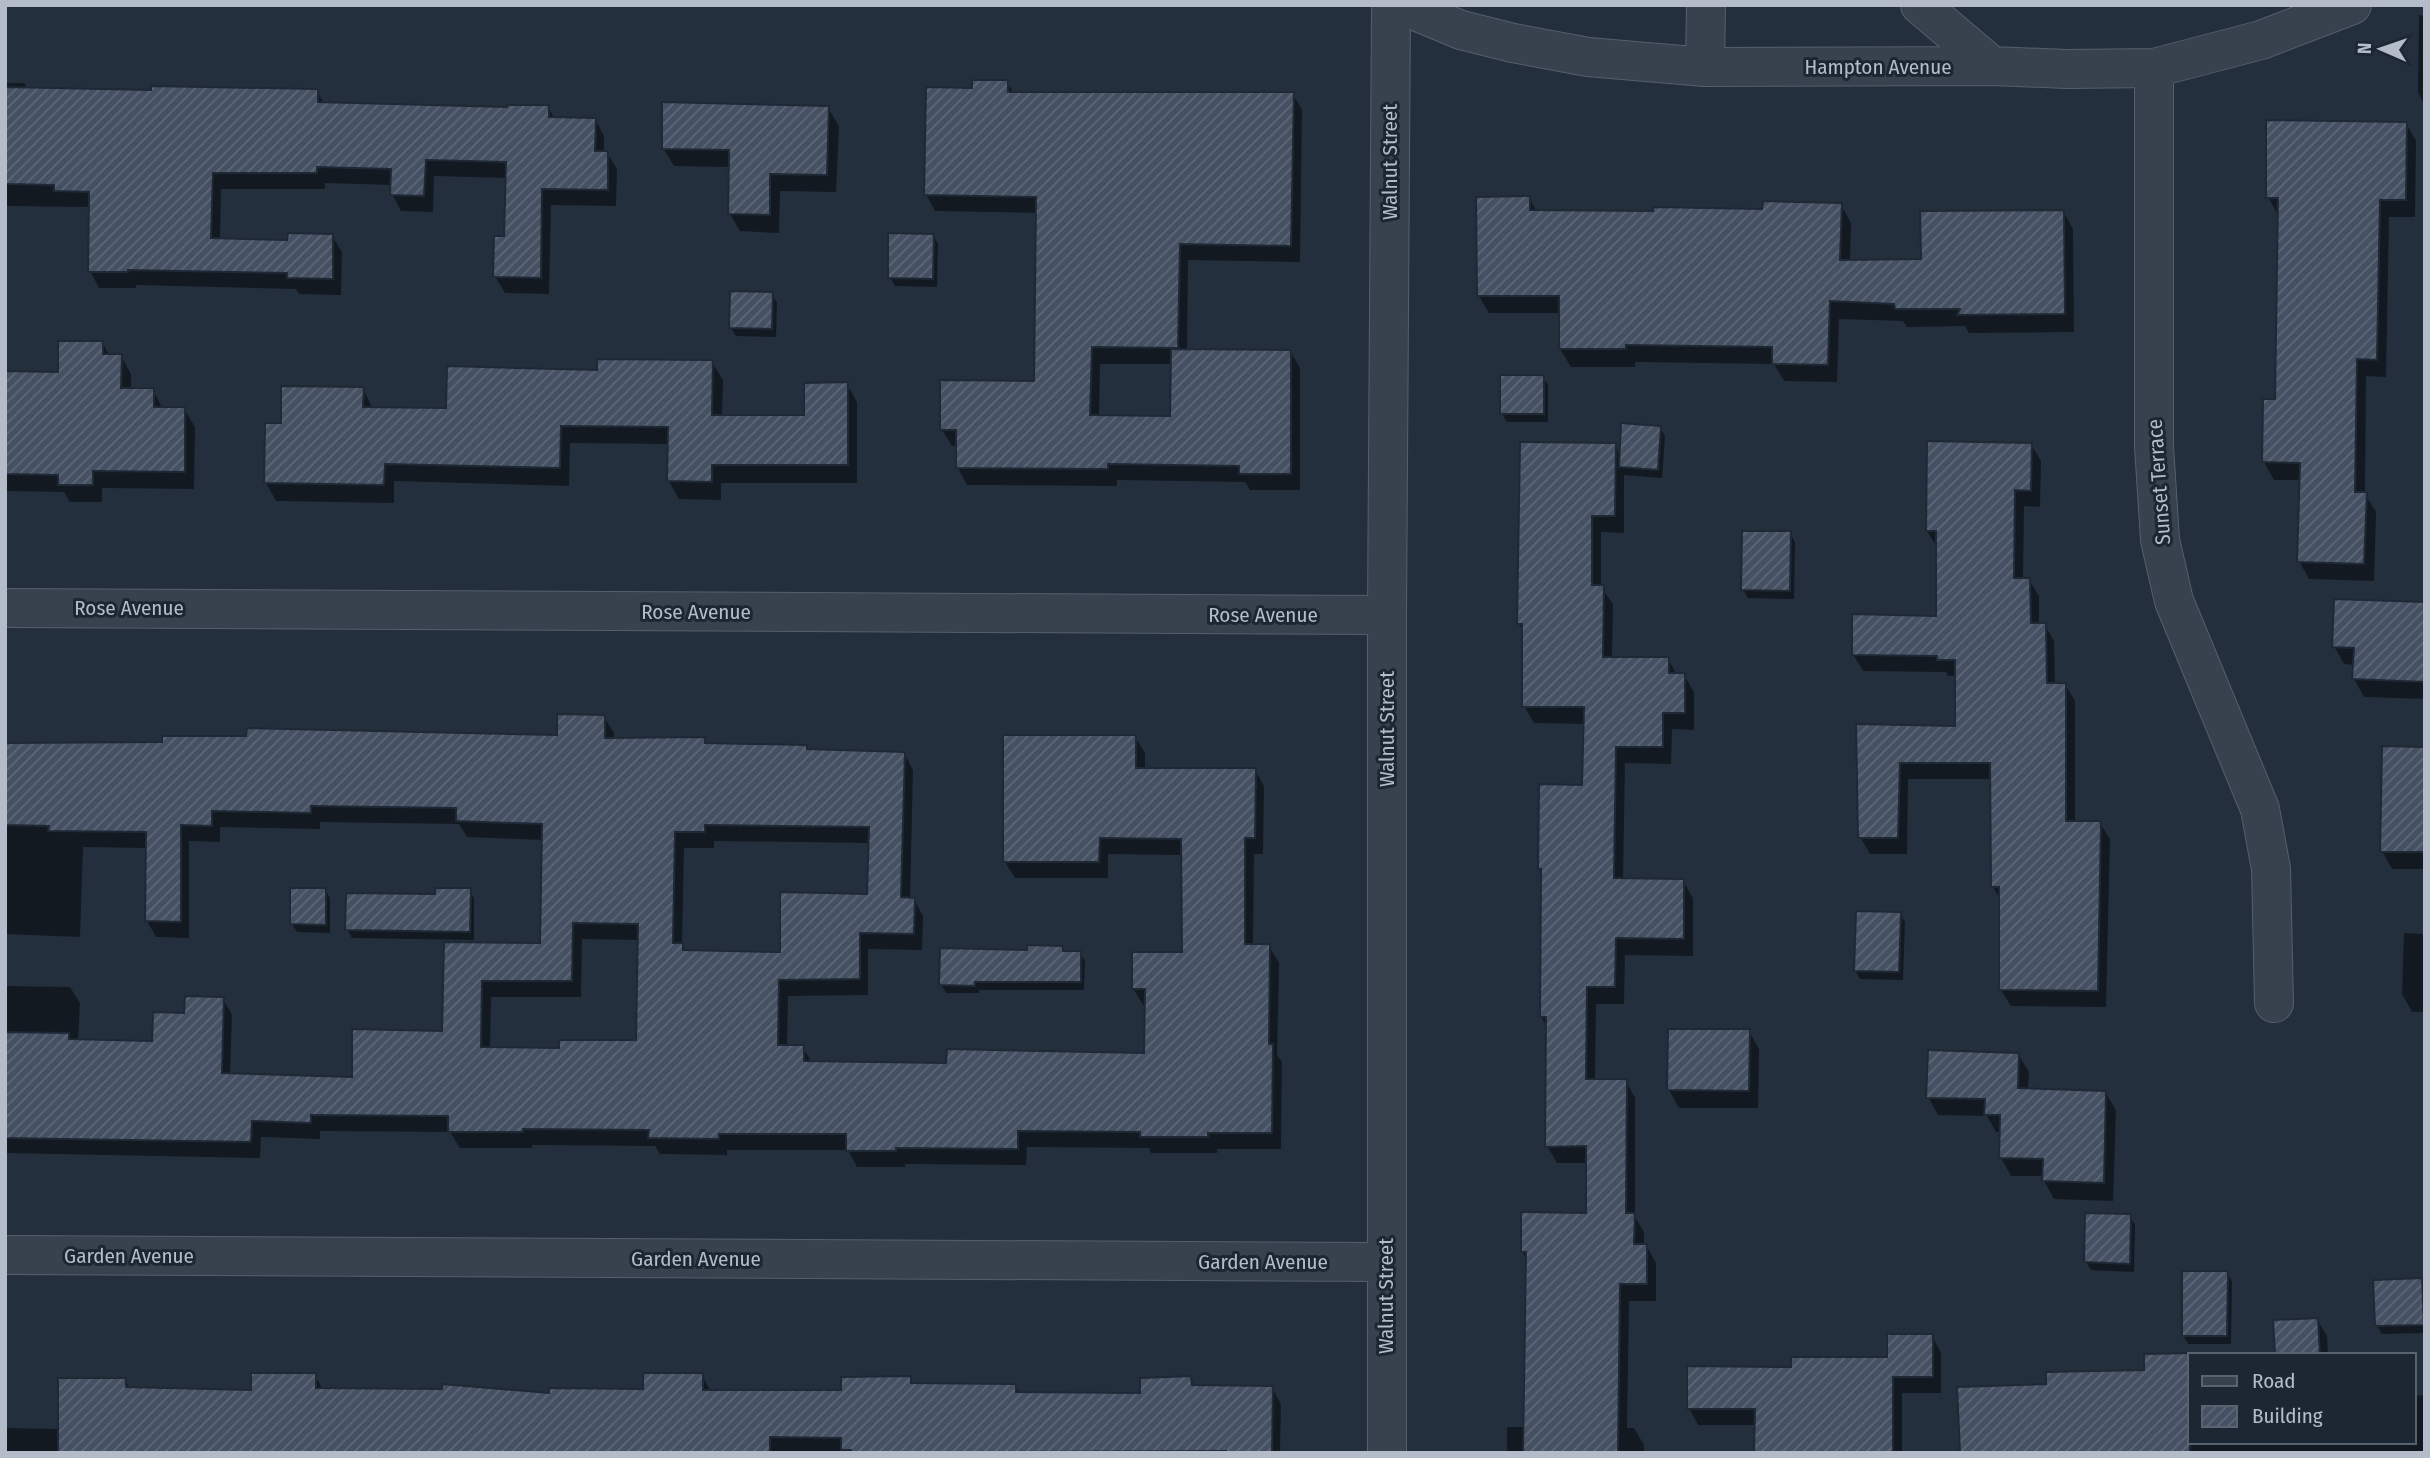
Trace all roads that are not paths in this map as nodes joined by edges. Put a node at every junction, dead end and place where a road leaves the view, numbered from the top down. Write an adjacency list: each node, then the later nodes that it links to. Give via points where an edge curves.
1 (1391, 5): 10 (street, Walnut Street)
2 (1401, 5): 7 (street, Hampton Avenue, via 1461,30 1513,43 1588,57)
3 (1706, 5): 7 (street)
4 (1920, 5): 6 (street)
5 (2353, 5): 8 (street, Hampton Avenue, via 2261,40)
6 (1992, 66): 7 (street, Hampton Avenue); 8 (street, Hampton Avenue)
7 (1705, 67)
8 (2154, 68): 11 (street, Sunset Terrace, via 2154,446 2160,540 2174,601 2260,809 2271,869)
9 (5, 608): 10 (street, Rose Avenue)
10 (1387, 615): 13 (street, Walnut Street)
11 (2274, 1003)
12 (5, 1255): 13 (street, Garden Avenue)
13 (1386, 1262): 14 (street, Walnut Street)
14 (1387, 1453)

